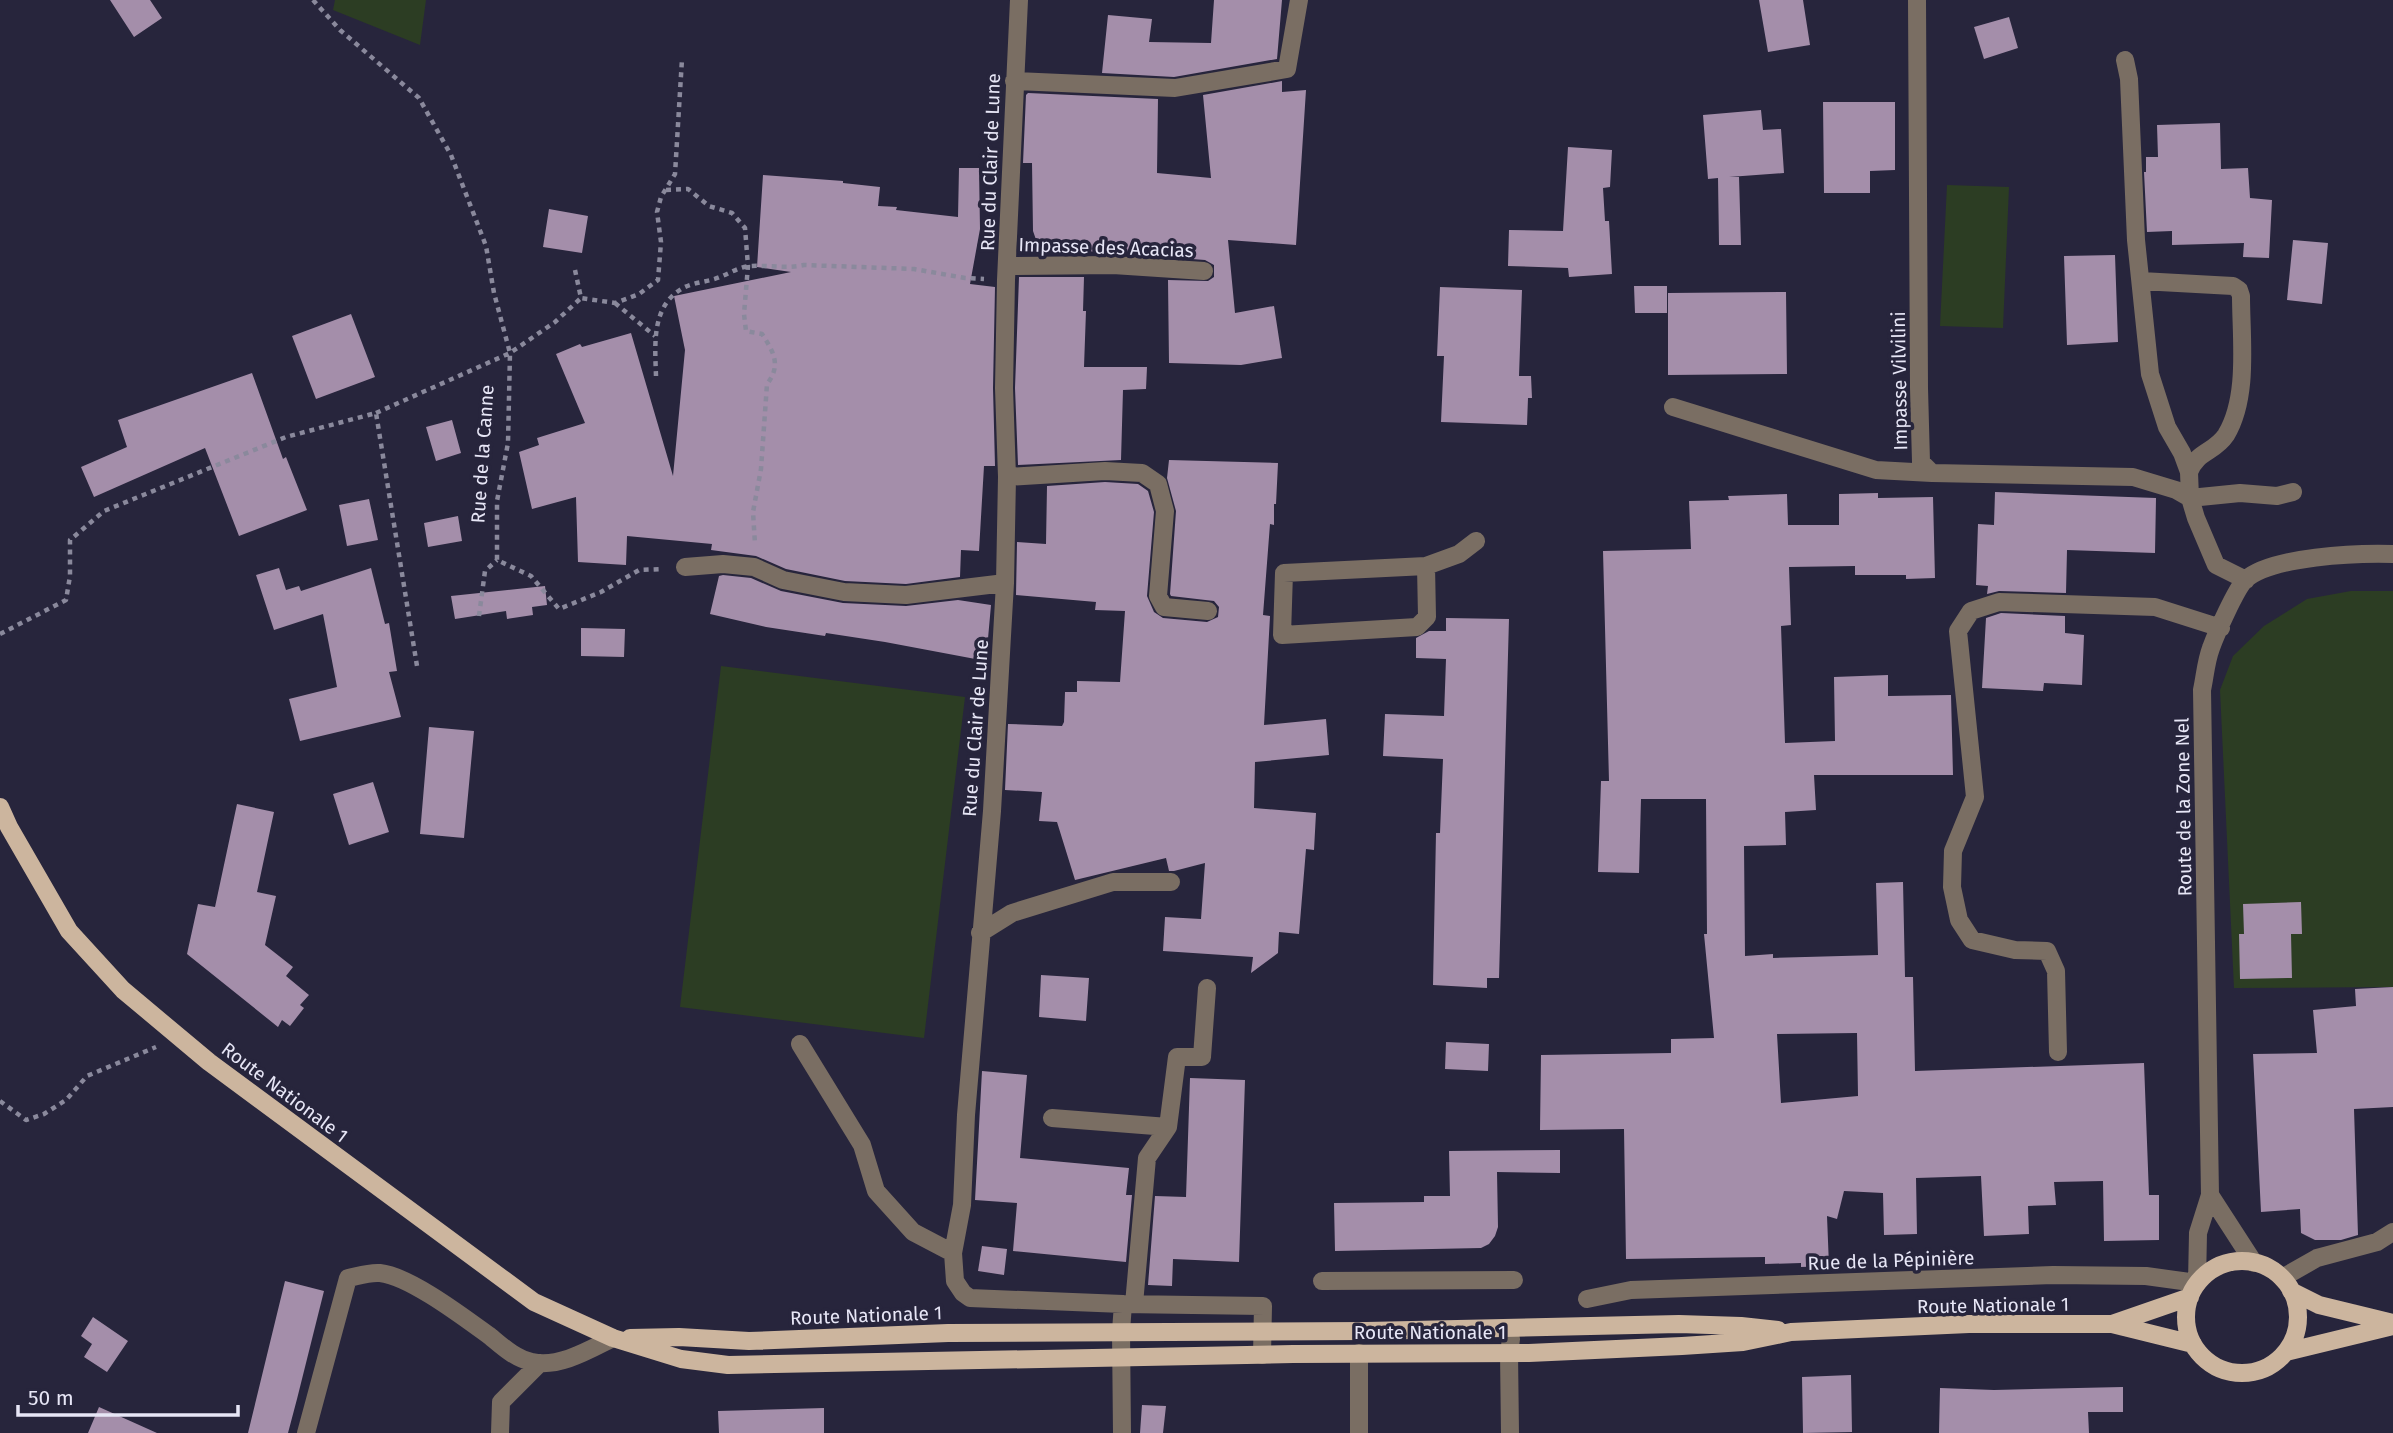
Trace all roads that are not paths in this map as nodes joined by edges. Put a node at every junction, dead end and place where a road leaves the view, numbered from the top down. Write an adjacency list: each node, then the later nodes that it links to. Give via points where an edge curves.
1 (1019, 0): 5 (street, Rue du Clair de Lune)
2 (1300, 0): 5 (street, via 1287,69 1175,88)
3 (1917, 0): 11 (street, Impasse Vilvilini, via 1920,436 1922,462)
4 (2125, 60): 8 (street)
5 (1014, 81): 7 (street, Rue du Clair de Lune)
6 (1204, 271): 7 (street, Impasse des Acacias, via 1113,265)
7 (1006, 273): 12 (street, Rue du Clair de Lune)
8 (2141, 281): 10 (street, via 2150,374 2167,427); 10 (street, via 2233,286 2241,296 2240,401 2221,442 2194,459)
9 (1673, 407): 11 (street, via 1876,470)
10 (2189, 472): 14 (street)
11 (1932, 473): 14 (street, via 2133,477)
12 (1007, 477): 20 (street, Rue du Clair de Lune); 21 (street, via 1142,473 1158,484 1165,511 1158,596 1164,607)
13 (2293, 492): 14 (street)
14 (2190, 498): 19 (street, via 2216,565)
15 (1476, 541): 17 (street, via 1459,554)
16 (2393, 554): 19 (street, via 2325,556 2272,567)
17 (1426, 566): 17 (street, via 1284,573 1282,635 1417,627 1427,617)
18 (685, 568): 20 (street, via 754,568 783,580 844,592 906,595)
19 (2246, 580): 22 (street, Route de la Zone Nel)
20 (1006, 583): 25 (street, Rue du Clair de Lune)
21 (1208, 611)
22 (2221, 628): 28 (street, via 2155,607 1999,602 1971,611 1958,631 1975,797 1953,851 1952,887 1959,920 1972,940 2015,950 2047,951 2056,971); 31 (street, Route de la Zone Nel, via 2202,690)
23 (0, 807): 45 (main road, Route Nationale 1, via 69,930 123,990 288,1121 534,1302)
24 (1171, 882): 25 (street, via 1114,882 1012,913)
25 (980, 933): 33 (street, Rue du Clair de Lune, via 962,1205)
26 (1207, 988): 30 (street, via 1202,1057 1177,1056)
27 (800, 1044): 33 (street, via 862,1145 876,1191 913,1232)
28 (2058, 1052)
29 (1052, 1118): 30 (street)
30 (1168, 1126): 40 (street, via 1147,1158)
31 (2210, 1195): 34 (street); 38 (street, Route de la Zone Nel, via 2198,1233)
32 (2393, 1231): 37 (street, via 2377,1242 2317,1258)
33 (953, 1253): 40 (street, Rue du Clair de Lune, via 955,1281 970,1297)
34 (2254, 1263): 37 (main road, via 2270,1268); 38 (main road, Route Nationale 1, via 2223,1264)
35 (1514, 1280): 36 (street)
36 (1322, 1282)
37 (2287, 1285): 42 (main road, via 2319,1306); 49 (main road, via 2297,1306 2298,1322)
38 (2194, 1290): 39 (street, Rue de la Pépinière, via 2146,1276 2053,1275 1631,1290); 41 (main road, Route Nationale 1); 47 (main road, via 2186,1313)
39 (1587, 1299)
40 (1128, 1304): 43 (street, Rue du Clair de Lune, via 1263,1306); 46 (street)
41 (2112, 1324): 44 (main road, Route Nationale 1, via 1969,1324); 47 (main road, Route Nationale 1)
42 (2393, 1325): 49 (main road)
43 (1264, 1331): 44 (main road, Route Nationale 1, via 1679,1324); 46 (main road, Route Nationale 1); 51 (street, Rue du Clair de Lune)
44 (1791, 1332): 48 (main road, Route Nationale 1, via 1744,1342)
45 (613, 1338): 46 (main road, Route Nationale 1, via 749,1341 947,1333); 52 (main road, Route Nationale 1, via 681,1359 728,1365); 53 (street, via 583,1353)
46 (1121, 1344): 51 (main road, Route Nationale 1); 52 (main road, Route Nationale 1); 52 (main road, Route Nationale 1); 56 (street)
47 (2193, 1344): 49 (main road, via 2215,1367 2245,1374 2275,1363)
48 (1510, 1346): 50 (main road, Route Nationale 1); 58 (street)
49 (2286, 1352)
50 (1359, 1353): 51 (main road, Route Nationale 1); 57 (street)
51 (1262, 1355)
52 (1069, 1359)
53 (540, 1363): 54 (street, via 514,1355 447,1305 404,1282 381,1273 348,1278); 55 (street, via 501,1402)
54 (306, 1433)
55 (500, 1433)
56 (1122, 1433)
57 (1359, 1433)
58 (1510, 1433)

